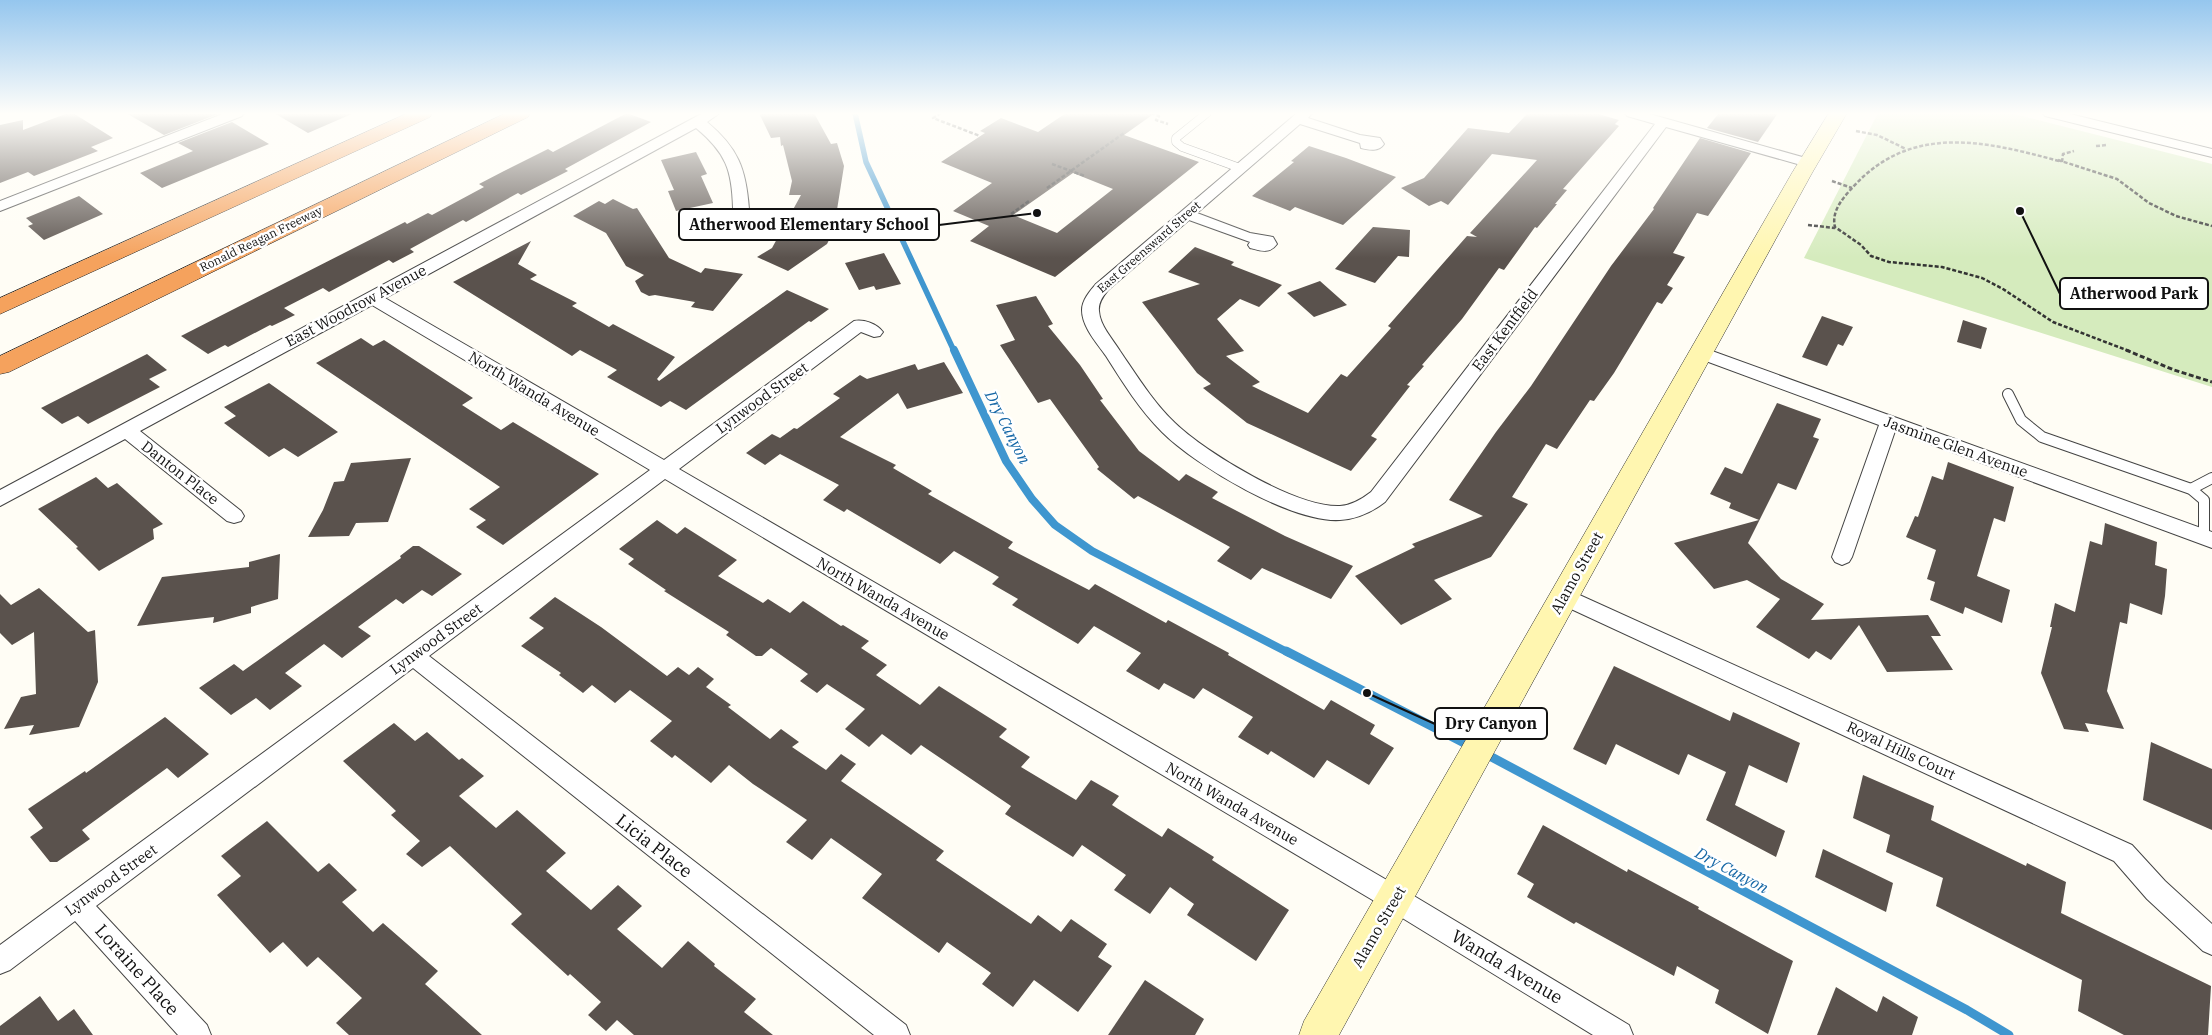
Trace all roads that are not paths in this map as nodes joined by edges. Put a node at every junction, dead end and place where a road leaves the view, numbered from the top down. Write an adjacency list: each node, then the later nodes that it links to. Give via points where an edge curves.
1 (114, 161): 12 (street)
2 (318, 161): 16 (highway)
3 (421, 161): 23 (highway, Ronald Reagan Freeway)
4 (622, 161): 18 (street, East Woodrow Avenue)
5 (734, 161): 14 (street, via 740,181 741,209)
6 (1221, 161): 11 (lane)
7 (1248, 161): 11 (street, East Greensward Street)
8 (1633, 161): 19 (street, East Kentfield, via 1378,497 1350,512 1331,513 1292,501 1230,472 1195,450 1170,430 1140,395 1094,322)
9 (1802, 161): 10 (street)
10 (1808, 163): 22 (main road, Alamo Street)
11 (1240, 168): 13 (street, East Greensward Street)
12 (0, 206)
13 (1186, 214): 15 (street, via 1247,237 1267,240 1269,244 1264,247); 19 (street, East Greensward Street, via 1102,287)
14 (714, 237)
15 (1256, 245)
16 (117, 254): 17 (highway); 20 (highway)
17 (0, 293)
18 (371, 297): 26 (street, East Woodrow Avenue); 27 (street, North Wanda Avenue)
19 (1090, 307)
20 (0, 308)
21 (874, 332): 27 (street, Lynwood Street, via 860,325)
22 (1701, 353): 25 (street, Jasmine Glen Avenue); 35 (main road, Alamo Street)
23 (0, 367)
24 (2008, 394): 29 (lane, via 2021,420 2042,436)
25 (1889, 423): 33 (street, Jasmine Glen Avenue); 34 (street)
26 (126, 430): 30 (street, East Woodrow Avenue); 32 (street, Danton Place)
27 (664, 470): 36 (street, Lynwood Street); 37 (street, North Wanda Avenue)
28 (2212, 478): 29 (lane)
29 (2191, 489): 31 (lane)
30 (0, 499)
31 (2208, 501): 33 (lane)
32 (234, 516)
33 (2208, 538)
34 (1842, 557)
35 (1564, 596): 37 (main road, Alamo Street); 39 (street, Royal Hills Court, via 2123,853 2156,890)
36 (413, 656): 38 (street, Lynwood Street); 42 (street, Licia Place)
37 (1395, 899): 43 (main road, Alamo Street); 44 (street, Wanda Avenue)
38 (77, 904): 40 (street, Lynwood Street); 41 (street, Loraine Place)
39 (2212, 942)
40 (0, 961)
41 (197, 1035)
42 (896, 1035)
43 (1318, 1035)
44 (1619, 1035)

